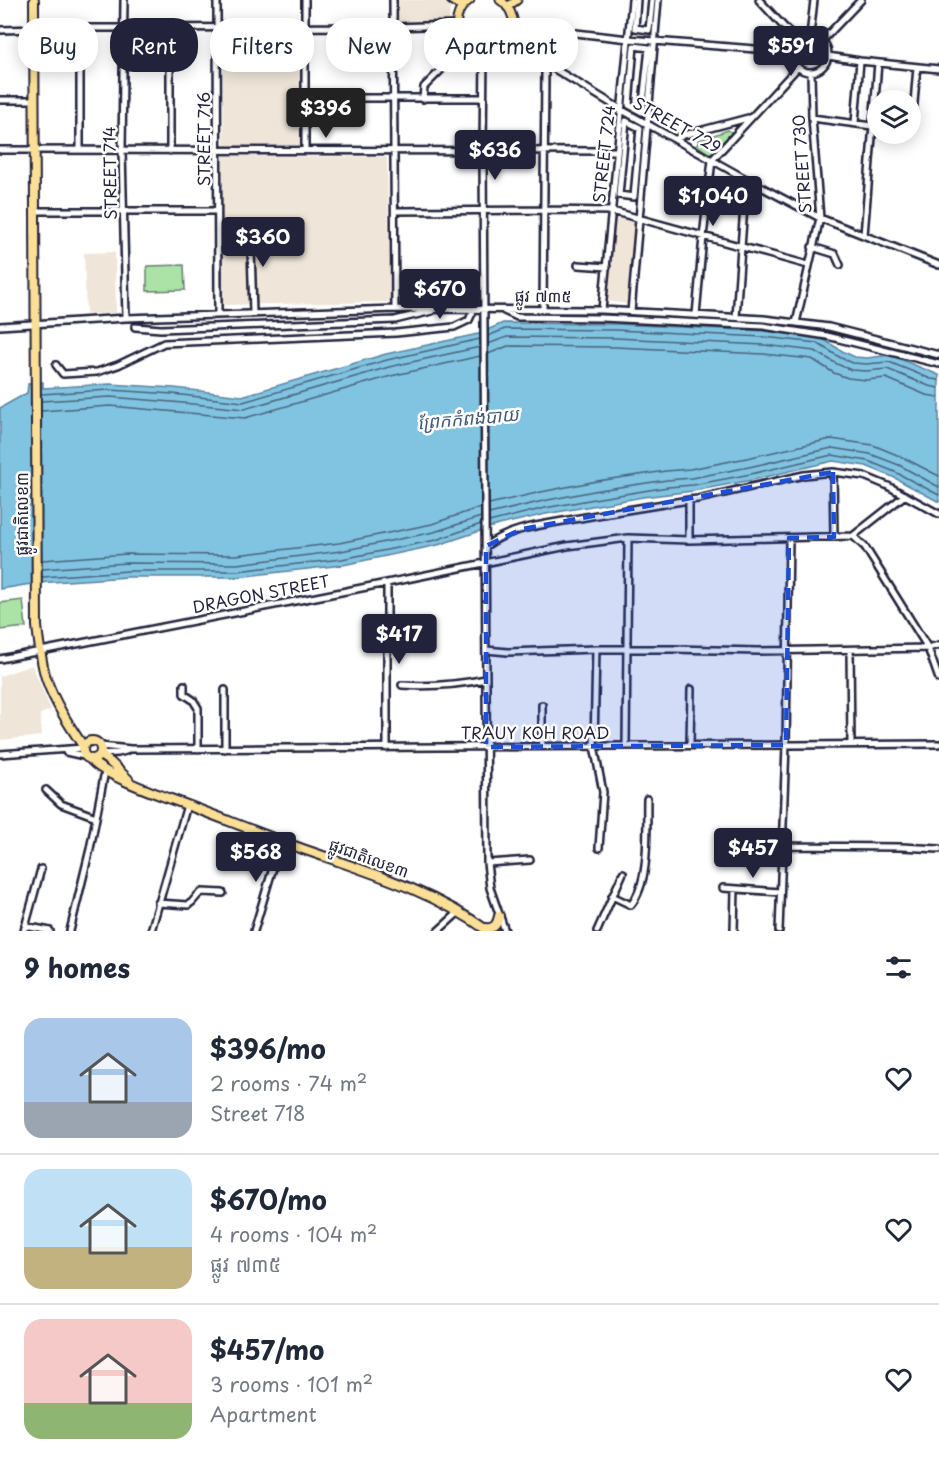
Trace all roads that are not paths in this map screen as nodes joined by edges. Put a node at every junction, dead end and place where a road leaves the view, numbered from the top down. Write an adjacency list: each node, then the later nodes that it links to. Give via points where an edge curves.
1 (34, 0): 19 (highway, ផ្លូវជាតិលេខ៣)
2 (124, 0): 20 (street, STREET 714)
3 (217, 0): 21 (street, STREET 716)
4 (305, 0): 22 (street)
5 (393, 0): 23 (street)
6 (451, 0): 17 (main road)
7 (470, 0): 17 (main road)
8 (500, 0): 18 (main road)
9 (517, 0): 18 (main road)
10 (632, 0): 30 (street, STREET 724)
11 (637, 0): 12 (street, via 635,28 650,30)
12 (652, 0)
13 (658, 0): 32 (street)
14 (759, 0): 33 (street)
15 (814, 0): 29 (street)
16 (861, 0): 31 (street)
17 (462, 7): 24 (main road)
18 (507, 7): 25 (main road)
19 (34, 18)
20 (124, 18)
21 (217, 18)
22 (305, 18)
23 (393, 18)
24 (457, 18)
25 (512, 18)
26 (0, 30): 27 (street)
27 (18, 30)
28 (578, 33): 30 (street)
29 (810, 36): 31 (street); 33 (street)
30 (629, 39): 32 (street); 62 (street, STREET 724)
31 (822, 40): 35 (street)
32 (654, 41): 34 (street); 65 (street)
33 (797, 41): 34 (street)
34 (792, 52): 39 (street)
35 (828, 56): 36 (street); 52 (street, via 822,67)
36 (860, 61): 37 (street); 66 (street)
37 (878, 63): 38 (street); 53 (street)
38 (917, 66): 40 (street); 54 (street)
39 (798, 67): 52 (street); 63 (street)
40 (939, 69)
41 (34, 72): 60 (highway, ផ្លូវជាតិលេខ៣)
42 (80, 72): 71 (street)
43 (123, 72): 72 (street, STREET 714)
44 (170, 72): 76 (street)
45 (217, 72): 73 (street, STREET 716)
46 (305, 72): 74 (street)
47 (394, 72): 56 (street)
48 (439, 72): 58 (street, via 424,87)
49 (484, 72): 57 (street)
50 (545, 72): 78 (street)
51 (560, 72): 62 (street, STREET 729)
52 (811, 72): 64 (street, STREET 730)
53 (875, 90)
54 (915, 90)
55 (344, 98): 56 (street)
56 (394, 98): 58 (street); 80 (street)
57 (483, 98): 58 (street); 77 (street)
58 (423, 99)
59 (0, 100): 60 (street)
60 (34, 100): 75 (highway, ផ្លូវជាតិលេខ៣)
61 (629, 105): 61 (street, via 642,112 649,48 634,46)
62 (622, 110): 65 (street, STREET 729); 79 (street, STREET 724)
63 (750, 118): 68 (street); 81 (street)
64 (812, 118): 66 (street); 92 (street, STREET 730)
65 (647, 123): 68 (street, STREET 729); 91 (street)
66 (855, 123): 67 (street)
67 (867, 125)
68 (676, 139): 81 (street, STREET 729)
69 (871, 144): 93 (street)
70 (0, 150): 75 (street)
71 (80, 150): 72 (street); 75 (street)
72 (122, 150): 76 (street); 84 (street, STREET 714)
73 (218, 150): 74 (street); 76 (street); 88 (street, STREET 716)
74 (305, 150): 80 (street)
75 (34, 151): 87 (highway, ផ្លូវជាតិលេខ៣)
76 (170, 151)
77 (483, 151): 78 (street); 80 (street); 85 (street)
78 (545, 151): 79 (street); 86 (street)
79 (617, 151): 90 (street, STREET 724)
80 (395, 152): 89 (street)
81 (712, 160): 82 (street, STREET 729); 94 (street)
82 (746, 179): 92 (street, STREET 729); 96 (street)
83 (619, 195): 83 (street, via 634,197 640,128 626,121)
84 (124, 210): 87 (street); 88 (street); 115 (street, STREET 714)
85 (484, 210): 86 (street); 89 (street); 106 (street)
86 (545, 210): 90 (street); 108 (street)
87 (35, 211): 117 (highway, ផ្លូវជាតិលេខ៣)
88 (217, 211): 112 (street, STREET 716)
89 (395, 211): 103 (street)
90 (612, 211): 91 (street); 102 (street, STREET 724)
91 (639, 218): 94 (street); 110 (street)
92 (820, 218): 93 (street, STREET 729); 97 (street, STREET 730)
93 (864, 235): 101 (street, STREET 729)
94 (703, 237): 96 (street); 113 (street)
95 (241, 239): 111 (street, via 251,249)
96 (740, 247): 99 (street); 114 (street)
97 (812, 247): 99 (street, STREET 730); 100 (street, via 835,255)
98 (578, 265): 102 (street)
99 (808, 265): 116 (street, STREET 730)
100 (840, 265)
101 (939, 265)
102 (607, 267): 109 (street, STREET 724)
103 (395, 309): 104 (street, ផ្លូវ ៧៣៥); 111 (street, ផ្លូវ ៧៣៥)
104 (438, 309): 105 (street, ផ្លូវ ៧៣៥); 119 (street, via 395,320)
105 (474, 309): 106 (street, ផ្លូវ ៧៣៥); 122 (street, via 470,320 454,327 164,343 97,372 63,374)
106 (484, 309): 107 (street, ផ្លូវ ៧៣៥); 132 (street)
107 (500, 309): 108 (street, ផ្លូវ ៧៣៥); 121 (street, via 517,316 763,326 827,336)
108 (543, 309): 109 (street, ផ្លូវ ៧៣៥)
109 (602, 310): 110 (street, ផ្លូវ ៧៣៥)
110 (631, 312): 113 (street, ផ្លូវ ៧៣៥)
111 (253, 313): 112 (street, ផ្លូវ ៧៣៥)
112 (218, 314): 115 (street, ផ្លូវ ៧៣៥)
113 (696, 315): 114 (street, ផ្លូវ ៧៣៥)
114 (736, 317): 116 (street, ផ្លូវ ៧៣៥)
115 (126, 318): 117 (street, ផ្លូវ ៧៣៥)
116 (796, 323): 120 (street, ផ្លូវ ៧៣៥, via 843,330)
117 (35, 324): 118 (street, ផ្លូវ ៧៣៥); 141 (highway, ផ្លូវជាតិលេខ៣, via 36,594)
118 (0, 326)
119 (135, 327)
120 (939, 355)
121 (939, 364)
122 (56, 366)
123 (833, 472): 124 (street, via 864,476); 125 (street); 128 (street)
124 (906, 495): 126 (street); 127 (street)
125 (689, 500): 131 (street); 132 (street, via 522,529)
126 (939, 514)
127 (853, 536): 128 (street, DRAGON STREET); 136 (street, via 871,556)
128 (834, 537): 130 (street, DRAGON STREET)
129 (628, 538): 131 (street, DRAGON STREET); 133 (street, DRAGON STREET); 138 (street)
130 (789, 538): 131 (street, DRAGON STREET); 142 (street)
131 (689, 540)
132 (486, 544): 133 (street)
133 (486, 563): 134 (street, DRAGON STREET); 139 (street)
134 (387, 583): 141 (street, DRAGON STREET); 158 (street)
135 (939, 645): 136 (street)
136 (928, 648): 140 (street); 145 (street)
137 (596, 649): 138 (street); 139 (street); 155 (street)
138 (628, 649): 142 (street); 156 (street)
139 (486, 650): 144 (street)
140 (850, 650): 142 (street); 151 (street)
141 (40, 651): 143 (street, DRAGON STREET); 162 (highway, ផ្លូវជាតិលេខ៣, via 49,685)
142 (787, 651): 153 (street)
143 (0, 659)
144 (486, 679): 146 (street, via 455,685); 159 (street)
145 (939, 679)
146 (402, 685)
147 (184, 686): 160 (street, via 184,694 198,708)
148 (691, 689): 157 (street)
149 (225, 690): 161 (street)
150 (542, 705): 154 (street)
151 (851, 744): 152 (street, TRAUY KOH ROAD); 153 (street, TRAUY KOH ROAD)
152 (939, 744)
153 (786, 745): 157 (street, TRAUY KOH ROAD); 172 (street)
154 (542, 746): 155 (street, TRAUY KOH ROAD); 159 (street, TRAUY KOH ROAD)
155 (594, 746): 156 (street, TRAUY KOH ROAD); 173 (street, via 603,792)
156 (626, 746): 157 (street, TRAUY KOH ROAD)
157 (690, 746)
158 (387, 747): 159 (street, TRAUY KOH ROAD); 161 (street, TRAUY KOH ROAD)
159 (486, 747): 176 (street)
160 (198, 749): 161 (street, TRAUY KOH ROAD); 163 (street, TRAUY KOH ROAD)
161 (225, 749)
162 (86, 750): 163 (highway, via 94,759); 163 (highway, ផ្លូវជាតិលេខ៣, via 96,742); 164 (street); 165 (highway, ផ្លូវជាតិលេខ៣, via 93,763)
163 (100, 752): 166 (highway, ផ្លូវជាតិលេខ៣)
164 (0, 754)
165 (105, 771): 166 (highway, ផ្លូវជាតិលេខ៣); 170 (street)
166 (134, 784): 169 (highway, ផ្លូវជាតិលេខ៣)
167 (46, 790): 170 (street, via 64,806)
168 (647, 799): 183 (street, via 639,892 631,905)
169 (187, 805): 171 (highway, ផ្លូវជាតិលេខ៣); 184 (street)
170 (96, 817): 190 (street)
171 (280, 841): 185 (highway, ផ្លូវជាតិលេខ៣, via 408,886); 192 (street)
172 (782, 846): 174 (street); 181 (street)
173 (599, 848)
174 (939, 849)
175 (530, 860): 176 (street)
176 (487, 863): 186 (street)
177 (41, 869): 187 (street)
178 (623, 873): 183 (street)
179 (723, 888): 180 (street)
180 (735, 889): 181 (street); 196 (street)
181 (780, 892): 197 (street)
182 (223, 893): 184 (street, via 202,892 188,905)
183 (612, 896): 195 (street)
184 (158, 903): 191 (street)
185 (459, 912): 188 (highway, ផ្លូវជាតិលេខ៣); 193 (street)
186 (499, 916): 188 (highway, via 495,926); 194 (street)
187 (25, 929): 189 (street)
188 (486, 930)
189 (50, 931)
190 (70, 931)
191 (151, 931)
192 (254, 931)
193 (438, 931)
194 (505, 931)
195 (597, 931)
196 (734, 931)
197 (779, 931)

